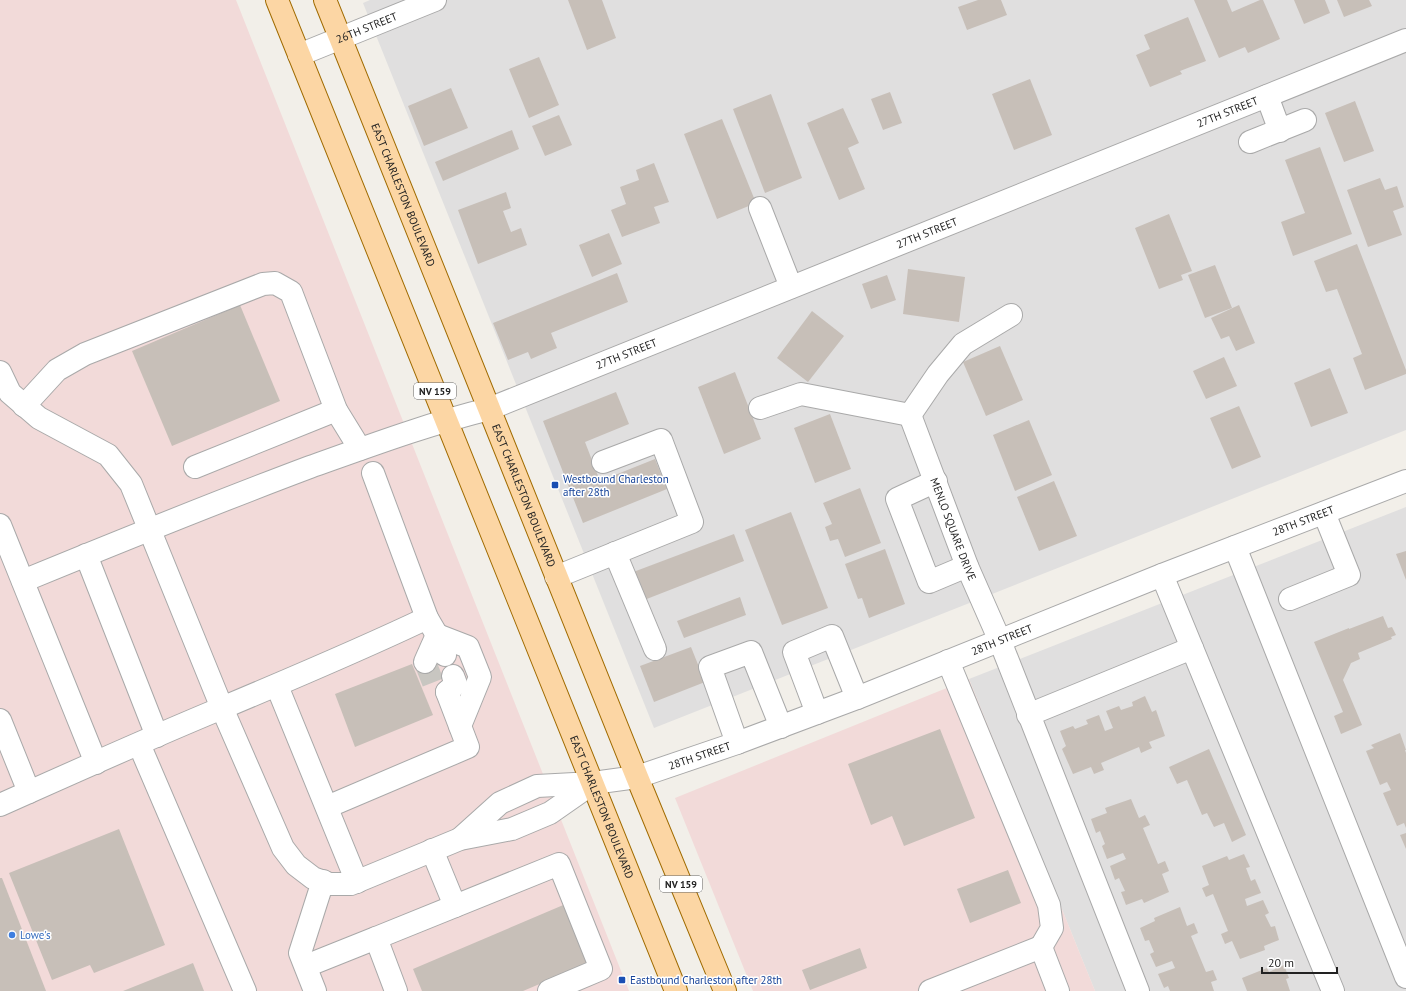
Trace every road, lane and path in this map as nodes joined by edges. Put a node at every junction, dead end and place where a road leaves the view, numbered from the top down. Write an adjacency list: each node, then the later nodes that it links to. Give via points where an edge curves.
1 (277, 0): 6 (main road, EAST CHARLESTON BOULEVARD / NV 159)
2 (325, 0): 4 (main road, EAST CHARLESTON BOULEVARD / NV 159)
3 (435, 0): 4 (street, 26TH STREET)
4 (341, 38): 6 (street, 26TH STREET); 17 (main road, EAST CHARLESTON BOULEVARD / NV 159)
5 (1406, 40): 7 (street, 27TH STREET)
6 (299, 55): 20 (main road, EAST CHARLESTON BOULEVARD / NV 159)
7 (1267, 96): 9 (street); 12 (street, 27TH STREET)
8 (1305, 120): 9 (street)
9 (1280, 131): 10 (street)
10 (1250, 142)
11 (760, 208): 12 (street)
12 (791, 287): 17 (street, 27TH STREET)
13 (1011, 315): 19 (street, via 963,344 938,374)
14 (0, 372): 15 (street, via 10,393)
15 (24, 406): 18 (street, via 57,370 85,354 263,284 275,283 291,292); 29 (street, via 39,418 108,455 131,484)
16 (760, 408): 19 (street, via 801,394)
17 (489, 409): 20 (street, 27TH STREET); 35 (main road, EAST CHARLESTON BOULEVARD / NV 159)
18 (336, 410): 21 (street); 23 (street)
19 (910, 415): 25 (street, MENLO SQUARE DRIVE)
20 (446, 419): 21 (street, 27TH STREET); 56 (main road, EAST CHARLESTON BOULEVARD / NV 159)
21 (360, 449): 29 (street, 27TH STREET)
22 (603, 462): 31 (street, via 661,440 692,522)
23 (195, 467)
24 (373, 473): 39 (street)
25 (936, 481): 33 (street, MENLO SQUARE DRIVE); 33 (street, via 898,499 929,582)
26 (1406, 481): 27 (street, 28TH STREET)
27 (1324, 513): 30 (street, 28TH STREET); 37 (street, via 1349,575)
28 (0, 526): 36 (street)
29 (150, 530): 32 (street, 27TH STREET); 46 (street)
30 (1235, 547): 34 (street, 28TH STREET); 68 (street)
31 (614, 553): 35 (street); 41 (street)
32 (86, 555): 36 (street, 27TH STREET); 52 (street)
33 (967, 566): 38 (street, MENLO SQUARE DRIVE)
34 (1162, 575): 38 (street, 28TH STREET); 40 (street)
35 (556, 576): 55 (main road, EAST CHARLESTON BOULEVARD / NV 159)
36 (23, 581): 54 (street)
37 (1290, 599)
38 (1000, 641): 42 (street, 28TH STREET); 48 (street, MENLO SQUARE DRIVE)
39 (434, 643): 44 (street, via 358,651); 50 (street, via 468,647 480,677)
40 (1192, 648): 48 (street); 79 (street)
41 (654, 649)
42 (948, 661): 45 (street, 28TH STREET); 66 (street, via 1049,905 1052,928)
43 (445, 685): 50 (street)
44 (277, 686): 46 (street); 59 (street)
45 (857, 698): 47 (street, 28TH STREET); 47 (street, via 832,636 794,652)
46 (222, 708): 52 (street); 62 (street, via 283,848 296,866 313,878)
47 (817, 713): 51 (street, 28TH STREET)
48 (1028, 715): 78 (street, MENLO SQUARE DRIVE)
49 (0, 720): 57 (street)
50 (460, 726): 59 (street, via 468,747)
51 (781, 727): 53 (street, 28TH STREET); 53 (street, via 751,652 710,668)
52 (148, 740): 54 (street); 70 (street)
53 (737, 743): 55 (street, 28TH STREET)
54 (96, 763): 57 (street)
55 (637, 777): 56 (street, 28TH STREET); 75 (main road, EAST CHARLESTON BOULEVARD / NV 159)
56 (593, 783): 60 (street, via 550,813 512,829); 60 (street, 28TH STREET, via 537,786 500,804); 74 (main road, EAST CHARLESTON BOULEVARD / NV 159)
57 (29, 792): 58 (street)
58 (0, 805)
59 (327, 807): 63 (street)
60 (460, 839): 61 (street)
61 (432, 850): 63 (street); 64 (street)
62 (323, 881): 63 (street, via 330,884); 67 (street, via 300,953)
63 (357, 882)
64 (455, 906): 65 (street); 73 (street, via 559,864 600,969)
65 (376, 938): 67 (street); 72 (street)
66 (1041, 947): 69 (street); 77 (street)
67 (306, 966): 71 (street)
68 (1406, 978)
69 (972, 983): 76 (street)
70 (245, 991)
71 (315, 991)
72 (396, 991)
73 (549, 991)
74 (676, 991)
75 (724, 991)
76 (930, 991)
77 (1058, 991)
78 (1138, 991)
79 (1333, 991)

